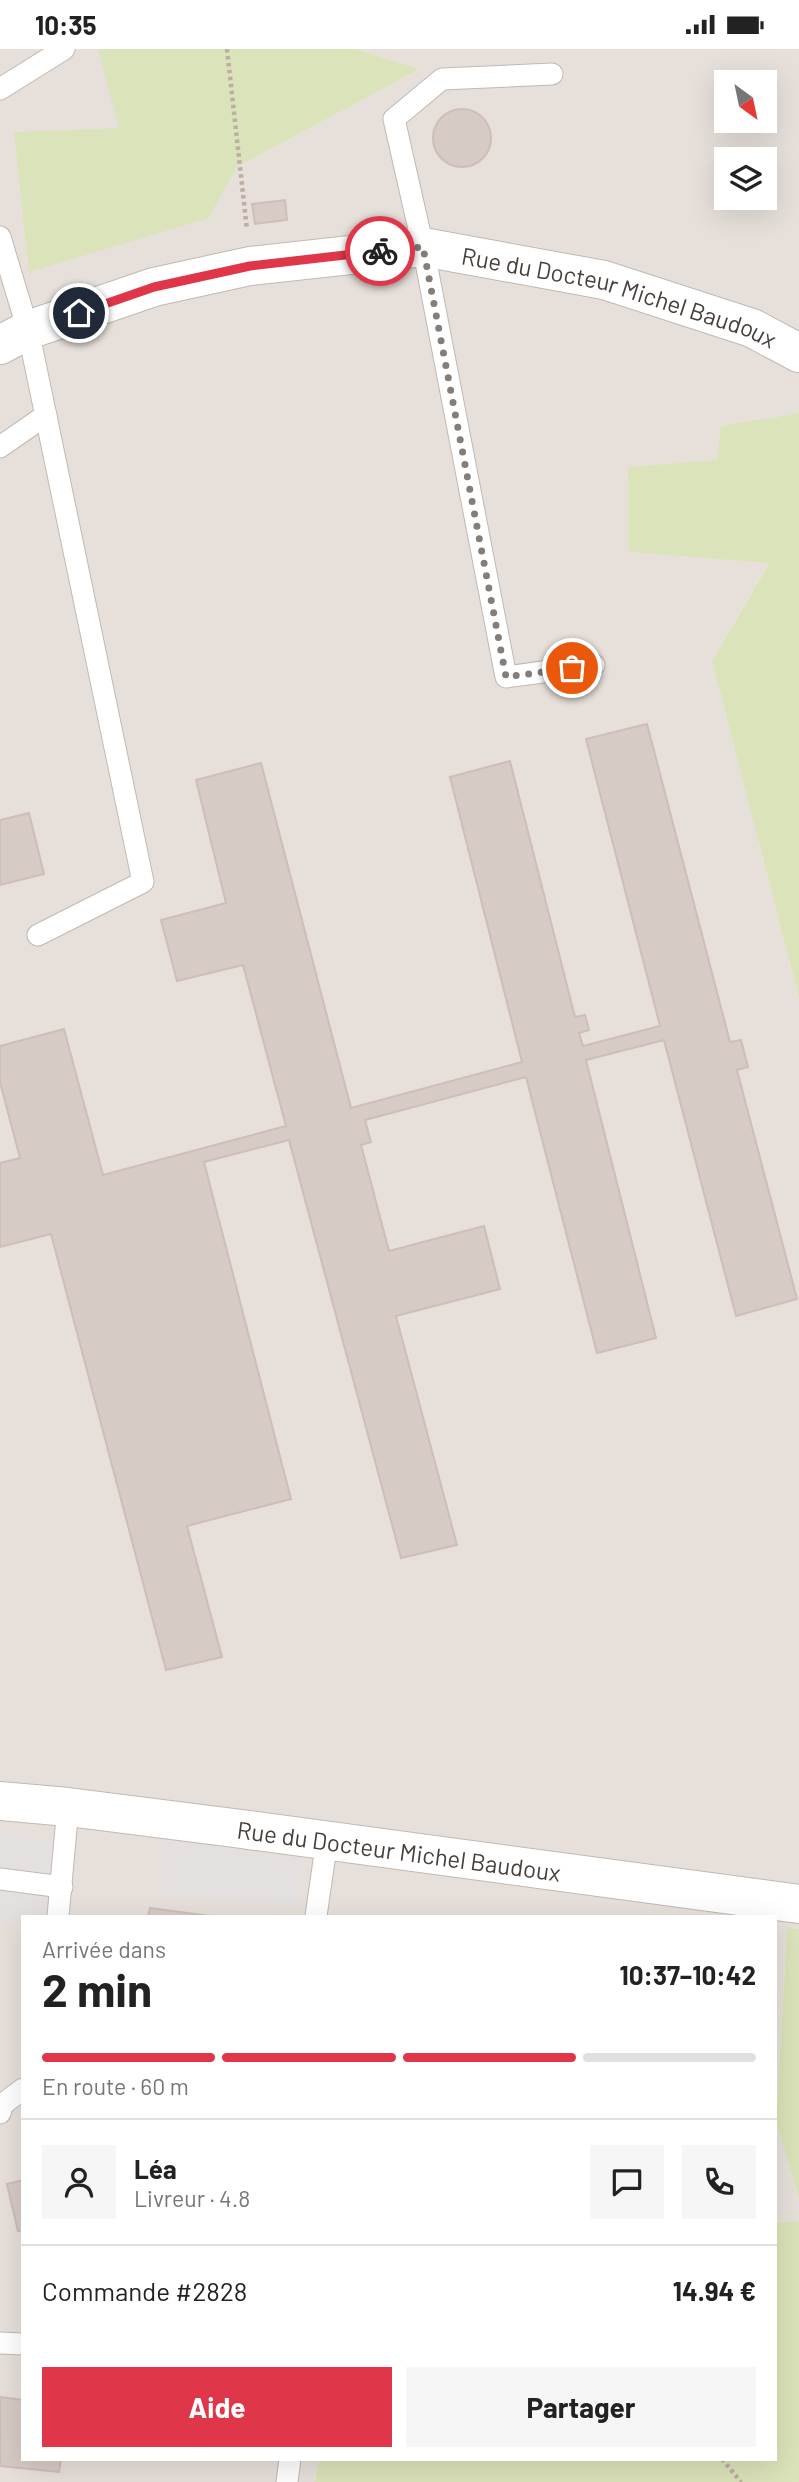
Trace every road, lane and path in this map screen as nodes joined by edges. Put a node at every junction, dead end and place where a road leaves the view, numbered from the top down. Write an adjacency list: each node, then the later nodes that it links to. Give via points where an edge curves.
1 (64, 49): 4 (lane)
2 (228, 49): 7 (path)
3 (552, 74): 6 (lane, via 442,79 394,119)
4 (0, 89)
5 (0, 237): 8 (lane)
6 (423, 247): 7 (street, Rue du Docteur Michel Baudoux); 9 (street, Rue du Docteur Michel Baudoux, via 604,280 752,328); 12 (lane, via 506,677)
7 (250, 266): 8 (street, Rue du Docteur Michel Baudoux, via 154,287)
8 (14, 337): 10 (lane)
9 (799, 353)
10 (46, 415): 11 (lane); 13 (lane, via 143,882)
11 (0, 447)
12 (594, 665)
13 (38, 935)
14 (0, 1801): 15 (street, Rue du Docteur Michel Baudoux)
15 (68, 1807): 16 (street, Rue du Docteur Michel Baudoux, via 232,1838); 18 (lane)
16 (327, 1840): 19 (street, Rue du Docteur Michel Baudoux); 21 (lane)
17 (0, 1879): 18 (lane)
18 (62, 1887): 20 (lane)
19 (799, 1904)
20 (58, 1915)
21 (316, 1915)
22 (21, 2090): 23 (lane, via 2,2104)
23 (0, 2113)
24 (0, 2343): 25 (lane)
25 (21, 2344)
26 (290, 2461): 28 (lane)
27 (724, 2461): 29 (path)
28 (287, 2482)
29 (741, 2482)

